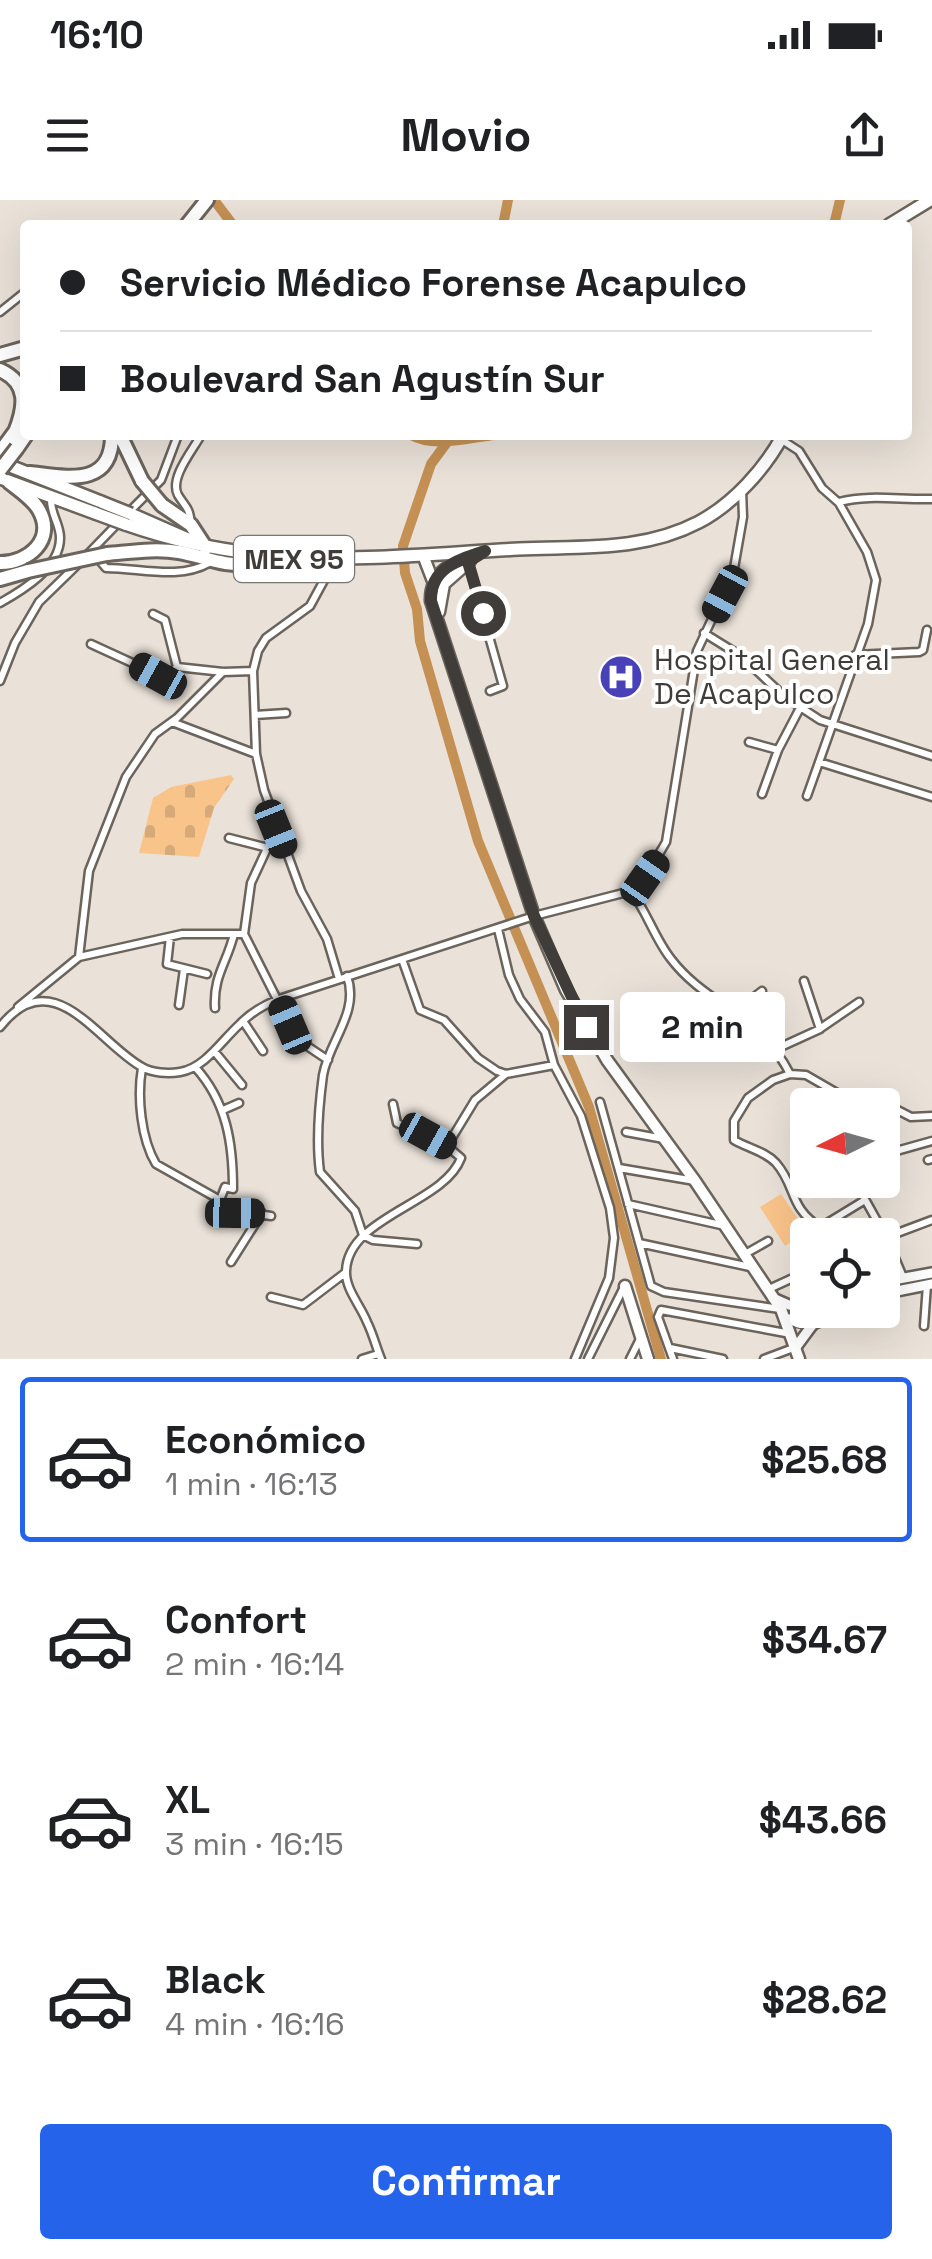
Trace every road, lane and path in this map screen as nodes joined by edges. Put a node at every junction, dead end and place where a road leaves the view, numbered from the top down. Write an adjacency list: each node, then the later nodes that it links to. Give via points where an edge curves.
1 (197, 200): 4 (highway)
2 (207, 200): 5 (highway)
3 (930, 200): 6 (main road)
4 (180, 220)
5 (191, 220)
6 (897, 220)
7 (20, 296): 8 (street)
8 (0, 312)
9 (0, 370): 10 (highway)
10 (20, 387)
11 (111, 440): 19 (highway, via 108,459 89,476)
12 (122, 440): 26 (highway, bridge, via 142,482)
13 (176, 440): 27 (street, via 161,480)
14 (198, 440): 26 (street, via 176,481)
15 (780, 440): 21 (main road, MEX 95)
16 (786, 440): 24 (street)
17 (13, 442): 20 (highway, bridge)
18 (0, 462): 19 (main road, MEX 95)
19 (30, 473): 25 (main road, MEX 95)
20 (3, 477): 22 (main road, MEX 95); 34 (highway, via 38,508 43,532 31,556)
21 (742, 488): 29 (main road, MEX 95, via 699,522 648,541); 41 (street, via 733,574)
22 (51, 497): 25 (main road, MEX 95); 37 (street, via 60,541 55,558 27,588)
23 (932, 499): 24 (street, via 870,496)
24 (839, 503): 43 (street, via 876,580 874,606)
25 (98, 508): 28 (main road, MEX 95, bridge)
26 (191, 525): 28 (highway)
27 (92, 550): 28 (street, via 106,568 174,574 200,568); 47 (street, via 39,602)
28 (207, 551): 30 (highway, via 246,565); 35 (highway, bridge, via 107,554)
29 (485, 551): 31 (main road, MEX 95); 33 (main road); 36 (main road, via 446,567)
30 (256, 556): 32 (main road, MEX 95)
31 (418, 556): 32 (main road, MEX 95); 36 (main road)
32 (334, 560): 45 (street, via 310,606 266,638)
33 (468, 562): 40 (main road, via 444,584); 48 (street, via 503,686)
34 (0, 563)
35 (0, 579)
36 (432, 581): 40 (main road)
37 (0, 603)
38 (153, 614): 44 (street, via 165,620)
39 (926, 630): 43 (street, via 919,652)
40 (441, 632): 66 (main road)
41 (704, 632): 49 (street); 65 (street, via 666,842)
42 (91, 644): 44 (street, via 165,678)
43 (855, 655): 53 (street)
44 (177, 667): 46 (street)
45 (253, 671): 46 (street); 51 (street)
46 (223, 672): 52 (street)
47 (0, 681)
48 (490, 690)
49 (800, 708): 53 (street); 55 (street)
50 (286, 713): 51 (street)
51 (255, 715): 56 (street)
52 (172, 722): 56 (street); 71 (street, via 154,734 115,802 89,871)
53 (830, 726): 57 (street); 58 (street)
54 (749, 742): 55 (street)
55 (778, 750): 59 (street)
56 (256, 754): 62 (street)
57 (932, 756)
58 (819, 762): 60 (street); 61 (street)
59 (762, 794)
60 (808, 796)
61 (932, 796)
62 (276, 829): 64 (street); 75 (street)
63 (228, 838): 64 (street)
64 (264, 847): 69 (street)
65 (631, 891): 66 (street); 83 (street, via 670,958)
66 (529, 918): 67 (street); 103 (main road, via 586,1027)
67 (500, 928): 72 (street); 91 (street, via 509,975 544,1032)
68 (234, 934): 69 (street); 70 (street); 81 (street, via 213,990)
69 (244, 934): 78 (street)
70 (170, 937): 71 (street); 73 (street, via 167,964)
71 (79, 957): 82 (street)
72 (402, 959): 75 (street); 94 (street, via 420,1010 444,1020 488,1067)
73 (184, 969): 74 (street); 80 (street)
74 (207, 974)
75 (343, 978): 78 (street); 90 (street, via 348,1010)
76 (804, 981): 86 (street)
77 (762, 991): 83 (street)
78 (279, 999): 84 (street); 90 (street, via 304,1044)
79 (859, 1002): 86 (street)
80 (180, 1005)
81 (215, 1008)
82 (13, 1010): 85 (street); 93 (street, via 62,1006 96,1026)
83 (736, 1011): 87 (street)
84 (243, 1020): 88 (street); 89 (street)
85 (0, 1026)
86 (820, 1029): 87 (street)
87 (774, 1050): 95 (street)
88 (214, 1051): 92 (street); 96 (street)
89 (262, 1051)
90 (328, 1060): 120 (street, via 320,1172 355,1211)
91 (554, 1065): 94 (street); 148 (street, via 581,1116 614,1238 610,1278)
92 (195, 1067): 93 (street, via 175,1073); 100 (street)
93 (142, 1068): 109 (street, via 150,1155)
94 (506, 1074): 105 (street, via 476,1100)
95 (790, 1074): 101 (street, via 806,1075 851,1101 878,1100 910,1117); 114 (street, via 748,1098 732,1136 779,1166)
96 (242, 1085)
97 (600, 1102): 107 (street)
98 (239, 1103): 100 (street)
99 (393, 1104): 105 (street, via 398,1123)
100 (223, 1110): 109 (street, via 233,1189 226,1187)
101 (932, 1116)
102 (626, 1132): 103 (street)
103 (666, 1140): 108 (main road)
104 (932, 1141): 106 (street)
105 (448, 1146): 120 (street, via 461,1158 457,1168)
106 (900, 1150)
107 (619, 1168): 108 (street); 111 (street)
108 (696, 1181): 118 (main road)
109 (220, 1200): 112 (street, via 226,1212)
110 (865, 1200): 115 (street); 116 (street)
111 (628, 1204): 118 (street); 122 (street)
112 (262, 1213): 113 (street); 125 (street)
113 (272, 1216)
114 (808, 1218)
115 (840, 1218)
116 (874, 1218)
117 (931, 1224): 119 (street)
118 (726, 1226): 124 (main road)
119 (900, 1233)
120 (364, 1234): 123 (street); 128 (street)
121 (768, 1240): 124 (street)
122 (639, 1243): 126 (street); 139 (street, via 655,1289)
123 (417, 1244)
124 (745, 1254): 126 (main road)
125 (230, 1262)
126 (754, 1268): 136 (main road)
127 (900, 1271): 130 (street)
128 (346, 1273): 137 (street, via 303,1304); 146 (street)
129 (932, 1273): 130 (street)
130 (903, 1277): 131 (street)
131 (900, 1278)
132 (790, 1282): 136 (street)
133 (929, 1284): 135 (street); 141 (street)
134 (625, 1286): 143 (main road); 149 (street)
135 (900, 1290)
136 (770, 1294): 138 (street); 139 (main road)
137 (270, 1297)
138 (790, 1306)
139 (783, 1314): 140 (main road); 144 (main road)
140 (790, 1316)
141 (924, 1326)
142 (808, 1328): 144 (street)
143 (640, 1339): 150 (street); 151 (main road)
144 (794, 1340): 145 (street, via 664,1310 658,1312); 154 (street); 155 (main road)
145 (668, 1347): 152 (street); 153 (street)
146 (380, 1357): 147 (street)
147 (362, 1359)
148 (575, 1359)
149 (588, 1359)
150 (630, 1359)
151 (648, 1359)
152 (673, 1359)
153 (723, 1359)
154 (764, 1359)
155 (800, 1359)

